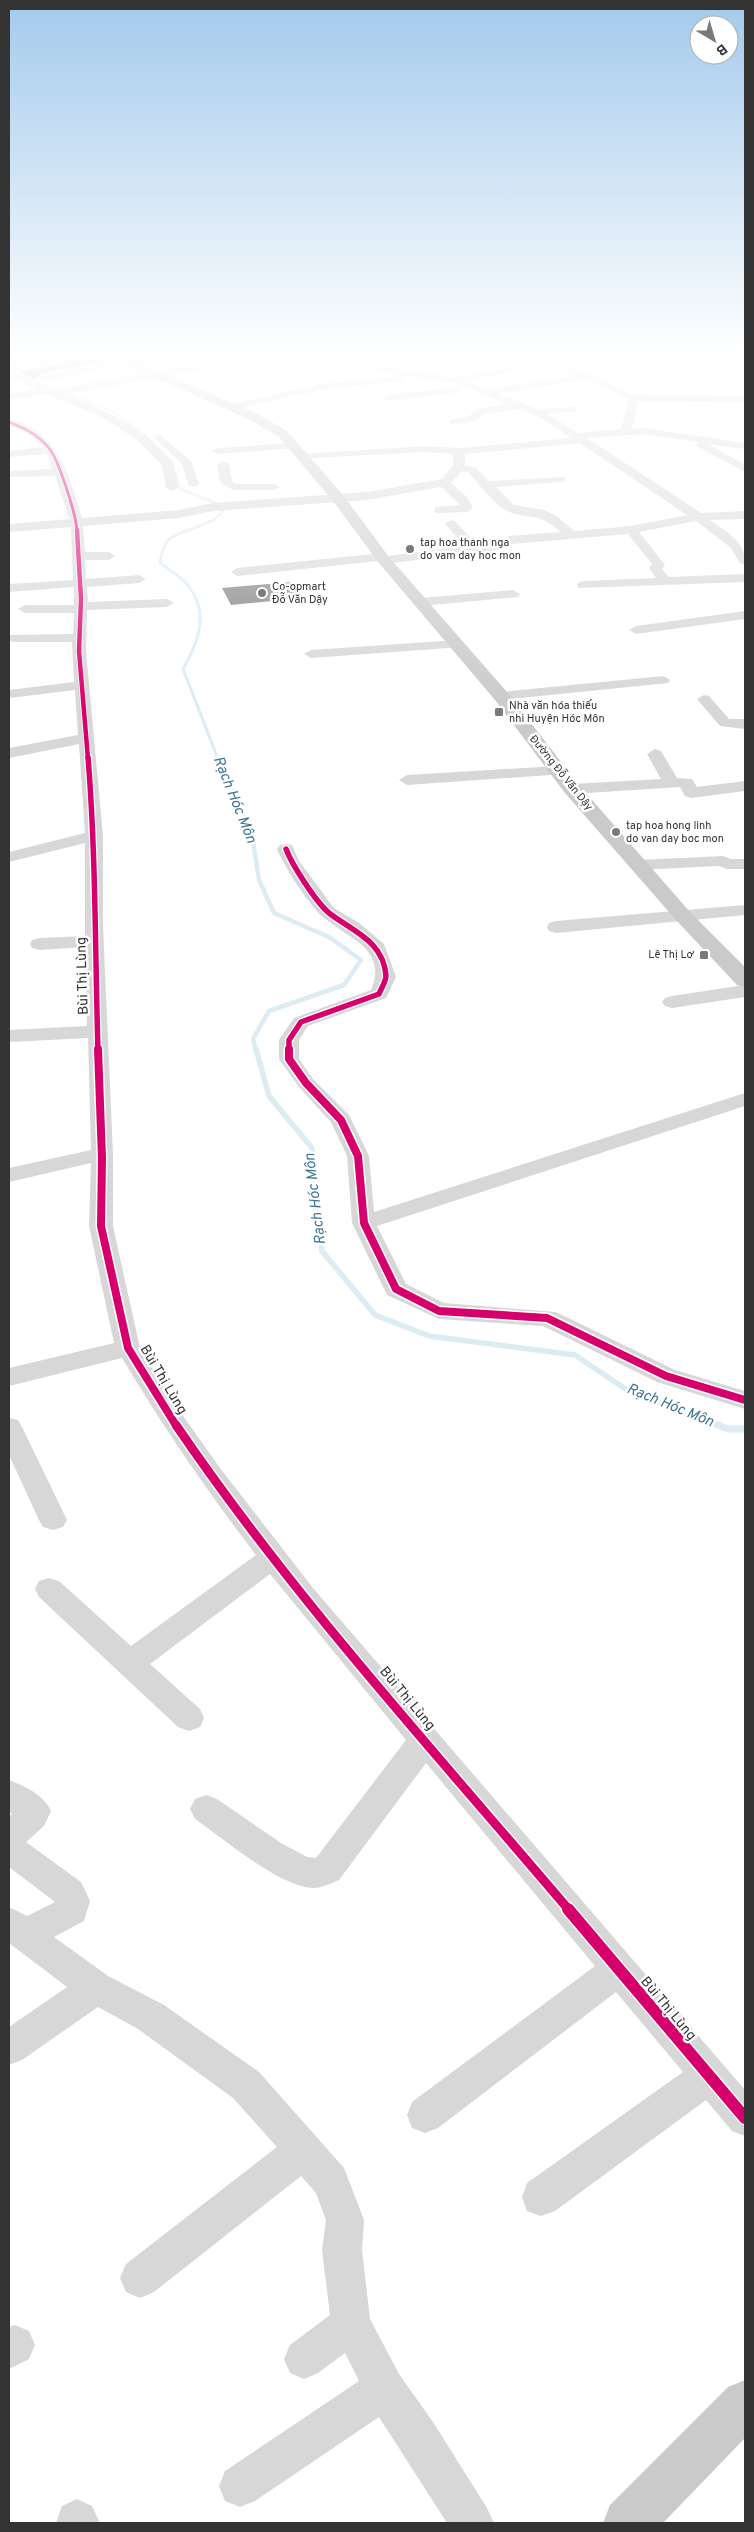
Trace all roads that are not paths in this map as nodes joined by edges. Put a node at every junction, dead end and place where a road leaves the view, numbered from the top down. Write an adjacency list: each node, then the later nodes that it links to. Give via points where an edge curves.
1 (56, 472): 10 (street)
2 (60, 472): 23 (street, Bùi Thị Lùng)
3 (169, 472): 18 (street)
4 (190, 472): 13 (street)
5 (224, 472): 17 (street, via 226,482 233,487)
6 (315, 472): 14 (main road, Đường Đỗ Văn Dậy)
7 (454, 472): 12 (street)
8 (475, 472): 15 (street)
9 (630, 472): 22 (street)
10 (9, 474)
11 (561, 479): 15 (street)
12 (444, 483): 19 (street); 20 (street, via 467,508)
13 (193, 484)
14 (326, 484): 16 (street); 19 (main road, Đường Đỗ Văn Dậy)
15 (489, 484): 27 (street, via 510,508 540,513 553,519)
16 (307, 485)
17 (289, 486)
18 (172, 488)
19 (338, 498): 23 (street, via 213,507 179,514); 31 (main road, Đường Đỗ Văn Dậy)
20 (439, 510)
21 (745, 515): 22 (street)
22 (698, 517): 26 (street); 32 (street, via 734,544)
23 (77, 523): 25 (street); 29 (street, Bùi Thị Lùng)
24 (451, 524): 28 (street)
25 (9, 528)
26 (631, 530): 27 (street); 36 (street, via 659,565 656,568)
27 (570, 534): 28 (street, via 509,540 498,546)
28 (474, 549): 31 (street)
29 (78, 556): 30 (street); 37 (street, Bùi Thị Lùng)
30 (109, 556)
31 (383, 558): 33 (street); 41 (main road, Đường Đỗ Văn Dậy)
32 (745, 560)
33 (237, 572)
34 (745, 578): 36 (street)
35 (139, 579): 37 (street)
36 (666, 582): 38 (street)
37 (80, 584): 39 (street); 43 (street, Bùi Thị Lùng)
38 (584, 585)
39 (9, 588)
40 (513, 594): 41 (street)
41 (421, 602): 49 (main road, Đường Đỗ Văn Dậy)
42 (167, 603): 43 (street)
43 (81, 608): 44 (street); 48 (street, Bùi Thị Lùng)
44 (25, 609)
45 (745, 615): 46 (street)
46 (636, 630)
47 (14, 638): 48 (street)
48 (80, 638): 52 (street, Bùi Thị Lùng)
49 (457, 644): 50 (street); 54 (main road, Đường Đỗ Văn Dậy)
50 (311, 654)
51 (663, 680): 54 (street)
52 (82, 685): 53 (street); 57 (street, Bùi Thị Lùng)
53 (9, 694)
54 (501, 696): 60 (main road, Đường Đỗ Văn Dậy)
55 (704, 699): 56 (street, via 725,723)
56 (745, 724)
57 (86, 738): 58 (street); 65 (street, Bùi Thị Lùng)
58 (9, 753)
59 (654, 754): 62 (street)
60 (558, 771): 61 (street); 64 (main road, Đường Đỗ Văn Dậy)
61 (407, 780)
62 (671, 782): 63 (street, via 686,782 691,793); 64 (street)
63 (745, 786)
64 (572, 789): 69 (main road, Đường Đỗ Văn Dậy)
65 (94, 836): 67 (street); 73 (street, Bùi Thị Lùng)
66 (286, 849): 83 (street, via 291,862 328,912 378,948 386,977 379,994 301,1022 289,1040 289,1059 341,1120 358,1156)
67 (9, 857)
68 (745, 864): 69 (street, via 727,864 724,861)
69 (638, 865): 71 (main road, Đường Đỗ Văn Dậy)
70 (745, 910): 71 (street)
71 (683, 916): 72 (street); 75 (main road, Đường Đỗ Văn Dậy)
72 (556, 927)
73 (94, 941): 74 (street); 78 (street, Bùi Thị Lùng)
74 (39, 944)
75 (745, 980)
76 (745, 991): 77 (street)
77 (672, 1002)
78 (97, 1032): 79 (street); 81 (street, Bùi Thị Lùng)
79 (9, 1036)
80 (745, 1099): 83 (street)
81 (102, 1154): 82 (street); 84 (street, Bùi Thị Lùng, via 101,1226)
82 (9, 1175)
83 (364, 1224): 86 (street, via 396,1289 439,1311 547,1318 666,1376)
84 (128, 1348): 85 (street); 89 (street, Bùi Thị Lùng, via 210,1475)
85 (9, 1377)
86 (745, 1400)
87 (9, 1427): 88 (street)
88 (53, 1520)
89 (272, 1557): 91 (street); 93 (street, Bùi Thị Lùng)
90 (49, 1589): 91 (street)
91 (131, 1662): 92 (street)
92 (189, 1718)
93 (425, 1740): 95 (street, via 327,1869 320,1873 309,1872 279,1858); 99 (street, Bùi Thị Lùng)
94 (9, 1794): 96 (street, via 35,1811)
95 (206, 1809)
96 (9, 1836)
97 (9, 1848): 98 (street, via 68,1893 73,1901 72,1910)
98 (16, 1929): 100 (street)
99 (619, 1969): 102 (street, Bùi Thị Lùng); 103 (street)
100 (96, 1988): 101 (street); 105 (street, via 151,2017 246,2085)
101 (9, 2048)
102 (708, 2076): 104 (street, Bùi Thị Lùng); 106 (street)
103 (425, 2115)
104 (745, 2118)
105 (305, 2149): 107 (street); 108 (street, via 331,2181 345,2220 342,2250)
106 (541, 2197)
107 (140, 2278)
108 (351, 2324): 109 (street); 110 (street)
109 (304, 2359)
110 (384, 2390): 112 (street); 113 (street, via 418,2436)
111 (745, 2404): 114 (main road)
112 (240, 2486)
113 (472, 2523)
114 (628, 2523)

